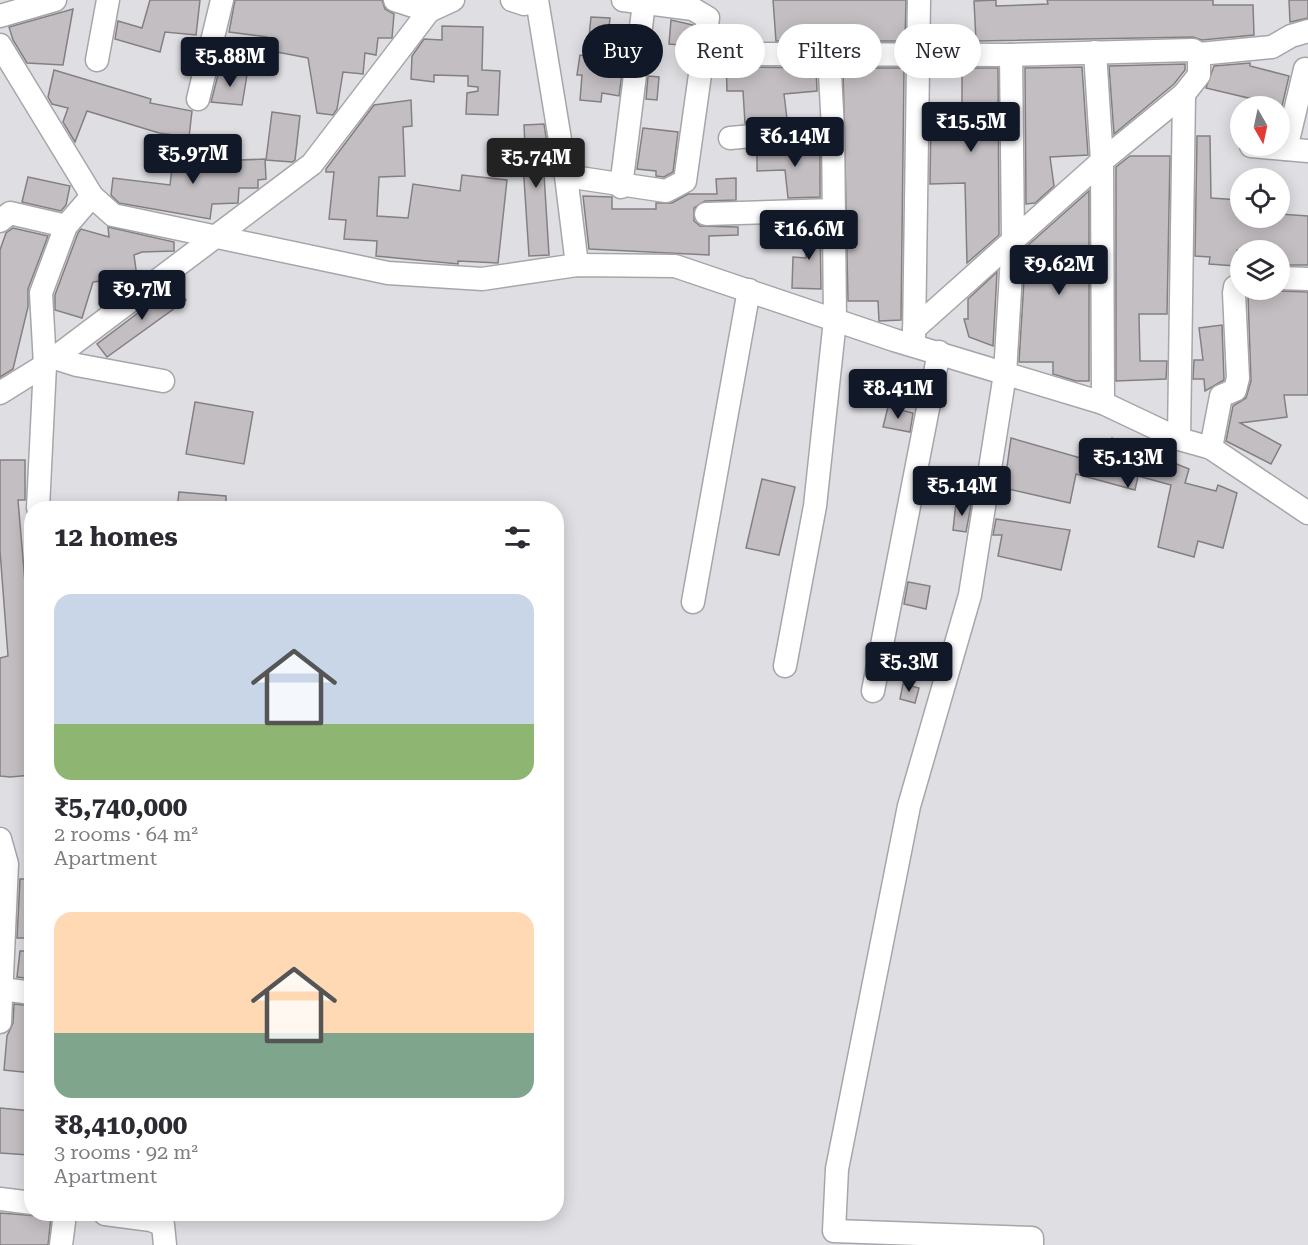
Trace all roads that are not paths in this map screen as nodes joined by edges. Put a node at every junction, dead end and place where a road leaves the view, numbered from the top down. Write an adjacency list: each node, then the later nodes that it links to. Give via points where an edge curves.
1 (55, 0): 11 (street)
2 (108, 0): 19 (street)
3 (222, 0): 24 (street)
4 (395, 0): 10 (street)
5 (453, 0): 10 (street)
6 (512, 0): 7 (street, via 524,4)
7 (536, 0): 31 (street)
8 (919, 0): 12 (street)
9 (633, 2): 32 (street); 32 (street, via 693,9 708,18 685,181 666,191)
10 (429, 10): 38 (street, via 312,164)
11 (0, 15)
12 (919, 24)
13 (1308, 31): 17 (street, via 1272,47)
14 (0, 45): 33 (street)
15 (1095, 52): 17 (street, via 1192,50); 18 (street); 30 (street)
16 (981, 54): 18 (street)
17 (1199, 54): 23 (street, via 1199,75)
18 (1011, 55): 39 (street)
19 (97, 60)
20 (1305, 69): 26 (street)
21 (831, 78): 25 (street)
22 (919, 78): 46 (street)
23 (1184, 94): 30 (street); 53 (street)
24 (198, 99)
25 (834, 129): 27 (street); 34 (street)
26 (1290, 132)
27 (730, 138)
28 (1290, 149): 29 (street)
29 (1308, 151)
30 (1102, 161): 39 (street); 52 (street)
31 (566, 176): 32 (street); 40 (street)
32 (621, 187)
33 (92, 196): 37 (street); 38 (street, via 113,215)
34 (834, 210): 35 (street); 45 (street)
35 (706, 214)
36 (0, 221): 37 (street, via 10,213)
37 (66, 226): 48 (street, via 41,293)
38 (214, 238): 40 (street, via 400,273 482,279); 48 (street)
39 (1013, 239): 46 (street); 49 (street)
40 (577, 265): 43 (street, via 675,266)
41 (1290, 278): 42 (street)
42 (1308, 279)
43 (749, 290): 45 (street); 57 (street)
44 (1234, 300): 54 (street, via 1238,378 1235,390 1221,396)
45 (836, 320): 46 (street); 58 (street, via 815,506)
46 (914, 338): 47 (street)
47 (939, 352): 49 (street); 59 (street)
48 (50, 361): 50 (street); 51 (street); 55 (street)
49 (1005, 374): 52 (street); 70 (street, via 970,595 909,806 837,1168 834,1231 1032,1238)
50 (163, 381)
51 (0, 393)
52 (1103, 403): 53 (street)
53 (1179, 439): 54 (street)
54 (1210, 448): 56 (street)
55 (39, 501)
56 (1308, 513)
57 (693, 602)
58 (785, 666)
59 (873, 691)
60 (0, 839): 61 (street, via 7,864)
61 (2, 989): 62 (street); 63 (street)
62 (24, 992)
63 (0, 1022)
64 (0, 1199): 65 (street)
65 (24, 1202)
66 (64, 1221): 68 (street)
67 (153, 1221): 69 (street, via 163,1225)
68 (61, 1245)
69 (165, 1245)
70 (1032, 1245)

